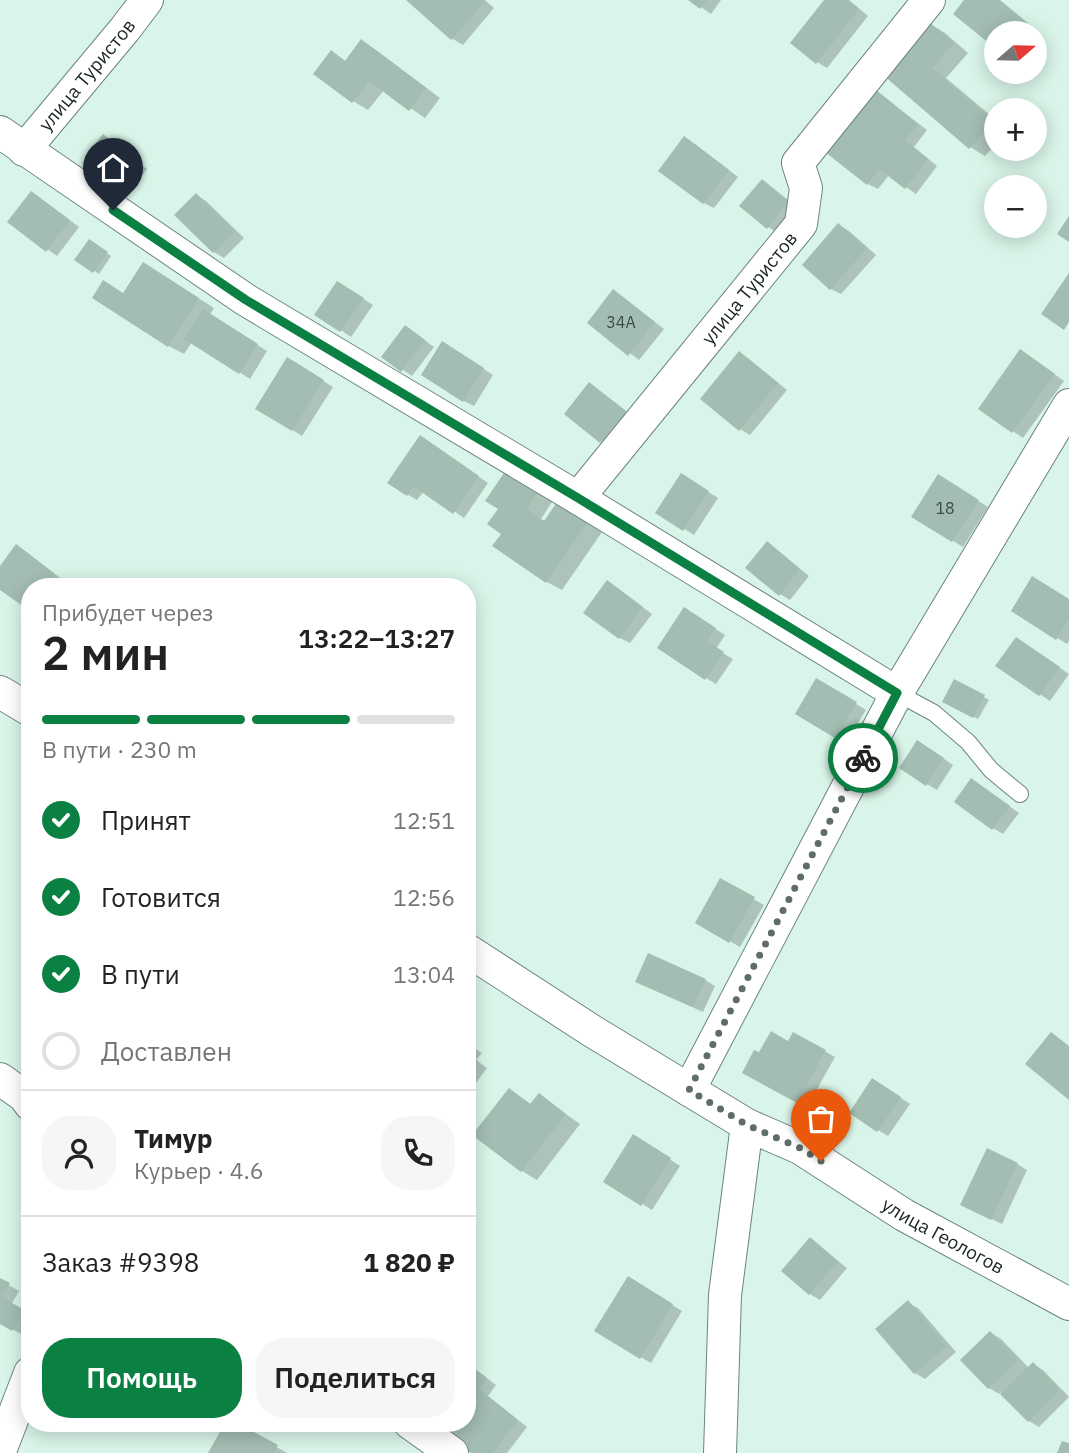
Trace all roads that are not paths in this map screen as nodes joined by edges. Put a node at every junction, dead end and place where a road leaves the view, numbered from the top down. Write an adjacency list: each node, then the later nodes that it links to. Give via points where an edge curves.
1 (147, 0): 3 (street, улица Туристов, via 125,29)
2 (929, 0): 5 (street, улица Туристов, via 798,163 806,188 801,224)
3 (12, 141): 5 (street, улица Туристов, via 246,300)
4 (1069, 405): 7 (street)
5 (578, 498): 7 (street, улица Туристов)
6 (0, 692): 8 (street)
7 (897, 693): 9 (lane, via 934,713); 12 (street)
8 (21, 705)
9 (1020, 794)
10 (476, 956): 12 (street, улица Геологов)
11 (0, 1079): 13 (street)
12 (689, 1090): 14 (street, улица Геологов)
13 (21, 1094)
14 (747, 1125): 15 (street, улица Геологов, via 800,1148 904,1214); 20 (street, via 725,1295)
15 (1069, 1304)
16 (21, 1396): 18 (street)
17 (423, 1432): 19 (street)
18 (0, 1451)
19 (452, 1453)
20 (720, 1453)

